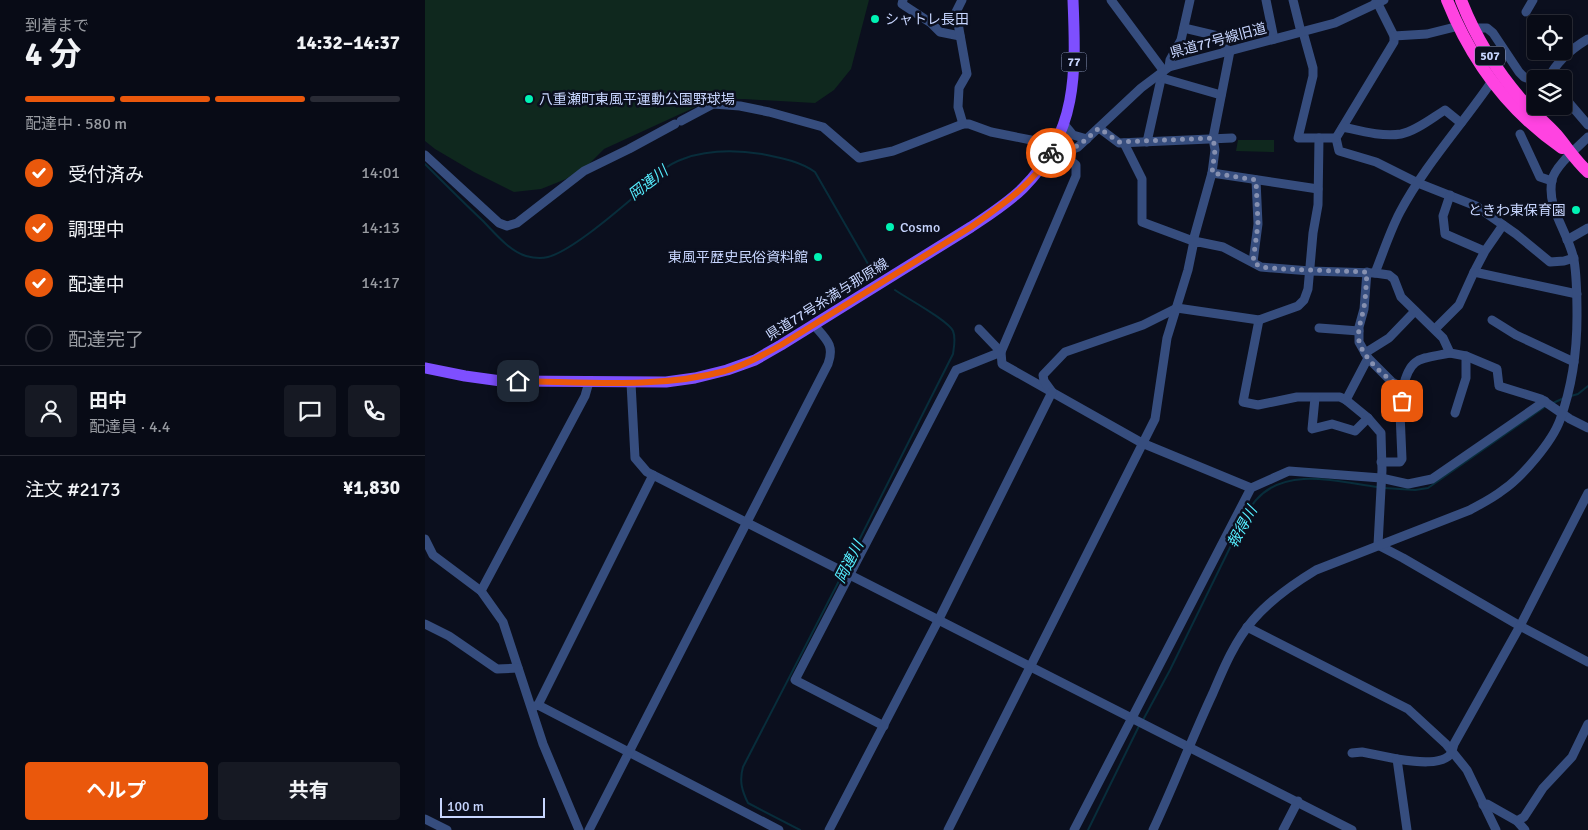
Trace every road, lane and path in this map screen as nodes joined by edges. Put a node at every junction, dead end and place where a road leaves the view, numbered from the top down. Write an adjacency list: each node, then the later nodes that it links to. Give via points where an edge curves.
1 (903, 0): 17 (street, via 902,4 940,32)
2 (962, 0): 17 (street, via 956,12)
3 (1073, 0): 30 (main road, 県道77号糸満与那原線 / 77, via 1074,71)
4 (1111, 0): 23 (street)
5 (1190, 0): 14 (street)
6 (1266, 0): 19 (street)
7 (1293, 0): 16 (street)
8 (1447, 0): 13 (highway, 507)
9 (1461, 0): 15 (highway, 507)
10 (1533, 0): 12 (street)
11 (1379, 1): 16 (street, 県道77号線旧道, via 1335,23); 18 (street)
12 (1525, 12)
13 (1459, 26): 18 (street, via 1427,34); 25 (highway, 507, via 1472,53)
14 (1184, 28): 21 (street, via 1222,37); 23 (street)
15 (1473, 28): 24 (street, via 1487,28 1493,33); 44 (highway, 507, via 1512,88)
16 (1302, 32): 19 (street, 県道77号線旧道); 38 (street, via 1313,76 1298,138)
17 (960, 36): 29 (street, via 967,74 959,88 958,107)
18 (1394, 36): 32 (street, via 1394,42)
19 (1274, 39): 21 (street, 県道77号線旧道)
20 (1588, 39): 22 (street, via 1573,48)
21 (1229, 51): 23 (street, 県道77号線旧道); 26 (street)
22 (1553, 70)
23 (1165, 72): 26 (street); 33 (street, 県道77号線旧道); 41 (street)
24 (1527, 79)
25 (1492, 81): 28 (street); 44 (highway, 507, via 1531,124)
26 (1221, 96): 36 (street)
27 (1572, 106): 31 (street)
28 (1461, 123): 32 (street, via 1445,110 1401,134); 50 (street)
29 (963, 124): 43 (street, via 1036,141); 45 (street, via 893,151 859,158 823,127 769,112 713,104 585,171 517,223 507,226 499,224)
30 (1065, 124): 40 (street, via 1073,135); 43 (main road, 県道77号糸満与那原線 / 77)
31 (1588, 125)
32 (1343, 127): 39 (street)
33 (1099, 128): 40 (street, 県道77号線旧道); 42 (street)
34 (1520, 134): 49 (street, via 1540,177)
35 (1588, 137): 44 (street)
36 (1213, 138): 37 (street); 41 (street); 47 (street)
37 (1232, 138)
38 (1319, 138): 39 (street); 51 (street)
39 (1336, 138): 50 (street, via 1339,150 1376,162)
40 (1087, 139): 43 (street, 県道77号線旧道, via 1072,150)
41 (1147, 142): 42 (street)
42 (1124, 143): 47 (street, via 1142,179 1142,222 1193,241)
43 (1056, 151): 67 (main road, 県道77号糸満与那原線 / 77, via 1022,189 998,209); 72 (street, via 1076,165 1076,176)
44 (1571, 154): 46 (highway, 507); 49 (street)
45 (425, 155)
46 (1588, 172)
47 (1212, 173): 48 (street)
48 (1256, 180): 51 (street); 58 (street, via 1258,224)
49 (1552, 181): 55 (street, via 1553,205)
50 (1418, 183): 52 (street); 60 (street, via 1399,213)
51 (1318, 189): 59 (street)
52 (1450, 195): 53 (street, via 1476,206); 56 (street, via 1443,216 1445,234)
53 (1503, 225): 56 (street); 57 (street, via 1550,262)
54 (1588, 228): 55 (street)
55 (1567, 240): 57 (street)
56 (1484, 251): 61 (street)
57 (1574, 258): 62 (street)
58 (1253, 262): 59 (street, via 1261,267); 63 (street, via 1223,247 1194,241)
59 (1310, 271): 60 (street); 65 (street, via 1308,289 1298,306)
60 (1371, 272): 64 (street, via 1394,279 1401,297); 71 (street)
61 (1474, 272): 62 (street); 70 (street, via 1459,305)
62 (1577, 294): 76 (street)
63 (1177, 308): 65 (street); 81 (street, via 1143,325 1065,352 1043,375); 89 (street, via 1167,338 1155,419)
64 (1415, 311): 70 (street); 74 (street)
65 (1259, 320): 82 (street, via 1243,402 1258,405 1297,397)
66 (1492, 320): 76 (street, via 1516,335)
67 (814, 325): 79 (main road, 県道77号糸満与那原線 / 77, via 755,360 727,370 666,382); 95 (street, via 829,343 831,354 828,364)
68 (1319, 328): 71 (street)
69 (979, 329): 72 (street)
70 (1435, 329): 73 (street)
71 (1359, 330): 74 (street, via 1359,342)
72 (1001, 352): 81 (street, via 1002,364); 99 (street, via 956,370)
73 (1450, 353): 75 (street); 80 (street, via 1422,358 1413,364)
74 (1367, 356): 80 (street, via 1392,382); 83 (street)
75 (1466, 356): 84 (street, via 1497,369 1499,386); 85 (street, via 1466,378)
76 (1575, 362): 86 (street)
77 (425, 368): 78 (main road, 県道77号糸満与那原線 / 77, via 501,381)
78 (589, 382): 79 (main road, 県道77号糸満与那原線 / 77); 100 (street, via 585,396)
79 (631, 382): 91 (street, via 635,458)
80 (1403, 388): 90 (street, via 1400,413 1402,459 1400,462)
81 (1052, 392): 89 (street); 101 (street)
82 (1315, 398): 83 (street, via 1328,396); 87 (street, via 1312,429 1332,424 1355,431)
83 (1346, 400): 87 (street)
84 (1545, 402): 86 (street); 92 (street, via 1432,479 1408,484)
85 (1455, 413)
86 (1561, 414): 88 (street); 97 (street, via 1541,451 1503,490 1470,510)
87 (1368, 418): 90 (street, via 1381,433)
88 (1588, 428)
89 (1142, 443): 93 (street); 106 (street)
90 (1381, 462): 92 (street)
91 (653, 475): 95 (street); 108 (street)
92 (1381, 478): 93 (street, via 1289,472); 97 (street)
93 (1251, 488): 109 (street)
94 (1588, 493): 103 (street)
95 (747, 522): 99 (street); 115 (street)
96 (425, 539): 98 (street)
97 (1378, 545): 103 (street); 104 (street, via 1316,570 1293,584)
98 (429, 554): 100 (street)
99 (850, 574): 101 (street); 111 (street, via 795,680)
100 (481, 591): 107 (street, via 503,622)
101 (939, 619): 106 (street); 111 (street)
102 (425, 624): 107 (street, via 497,668)
103 (1520, 626): 105 (street); 114 (street)
104 (1247, 627): 112 (street, via 1228,660); 114 (street, via 1409,709)
105 (1588, 662)
106 (1030, 666): 109 (street); 126 (street)
107 (518, 668): 108 (street)
108 (534, 706): 115 (street); 122 (street, via 543,744)
109 (1135, 718): 112 (street); 127 (street)
110 (1588, 724): 120 (street, via 1571,757 1543,788 1524,817)
111 (884, 726): 125 (street)
112 (1189, 746): 117 (street); 128 (street)
113 (1352, 752): 116 (street)
114 (1452, 752): 116 (street, via 1434,762); 118 (street, via 1467,770)
115 (628, 753): 123 (street); 124 (street)
116 (1397, 758): 131 (street)
117 (1298, 801): 129 (street); 130 (street)
118 (1483, 805): 120 (street, via 1487,804); 132 (street)
119 (425, 820): 121 (street)
120 (1517, 821): 133 (street)
121 (447, 830)
122 (579, 830)
123 (589, 830)
124 (779, 830)
125 (829, 830)
126 (949, 830)
127 (1074, 830)
128 (1153, 830)
129 (1283, 830)
130 (1352, 830)
131 (1407, 830)
132 (1496, 830)
133 (1525, 830)

